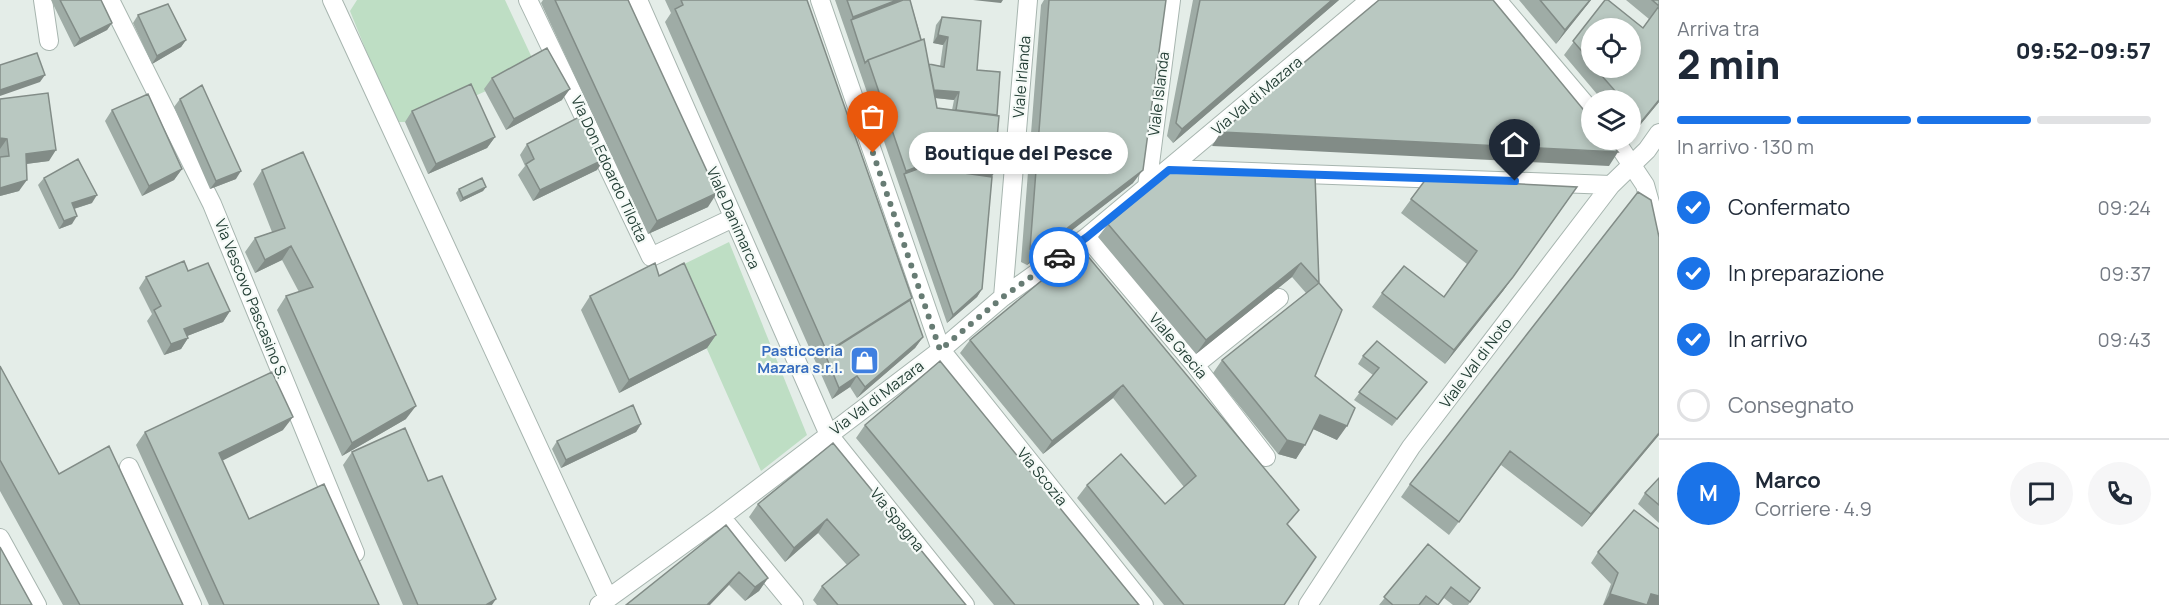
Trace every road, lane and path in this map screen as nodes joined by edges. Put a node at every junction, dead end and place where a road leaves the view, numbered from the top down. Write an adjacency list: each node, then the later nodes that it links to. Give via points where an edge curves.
1 (43, 0): 11 (street)
2 (110, 0): 32 (street, Via Vescovo Pascasino S., via 212,204)
3 (332, 0): 33 (street)
4 (528, 0): 20 (street, Via Don Edoardo Tilotta, via 651,257)
5 (638, 0): 20 (street, Viale Danimarca)
6 (820, 0): 25 (street, Via Scozia)
7 (1028, 0): 23 (street, Viale Irlanda)
8 (1171, 0): 19 (street, Viale Islanda)
9 (1370, 0): 16 (street, Via Val di Mazara)
10 (1497, 0): 12 (street)
11 (49, 41)
12 (1581, 99)
13 (1659, 133): 15 (street, Viale Val di Noto)
14 (1621, 150): 15 (street)
15 (1631, 166): 17 (street, Viale Val di Noto); 18 (street)
16 (1169, 170): 17 (street); 19 (street, Via Val di Mazara)
17 (1611, 185): 39 (street, Viale Val di Noto, via 1411,447)
18 (1652, 186): 21 (street)
19 (1147, 187): 22 (street, Via Val di Mazara)
20 (733, 218): 27 (street, Viale Danimarca)
21 (1659, 236)
22 (1087, 237): 23 (street, Via Val di Mazara); 26 (street, Viale Grecia)
23 (1003, 297): 25 (street, Via Val di Mazara)
24 (1279, 298): 26 (street)
25 (940, 350): 27 (street, Via Val di Mazara); 38 (street, Via Scozia)
26 (1195, 364): 28 (street, Viale Grecia)
27 (829, 435): 30 (street, Via Val di Mazara); 37 (street, Via Spagna)
28 (1266, 457)
29 (129, 467): 35 (street)
30 (721, 517): 33 (street, Via Val di Mazara); 36 (street)
31 (0, 538): 34 (street)
32 (363, 573)
33 (603, 601)
34 (37, 605)
35 (192, 605)
36 (794, 605)
37 (965, 605)
38 (1144, 605)
39 (1308, 605)

